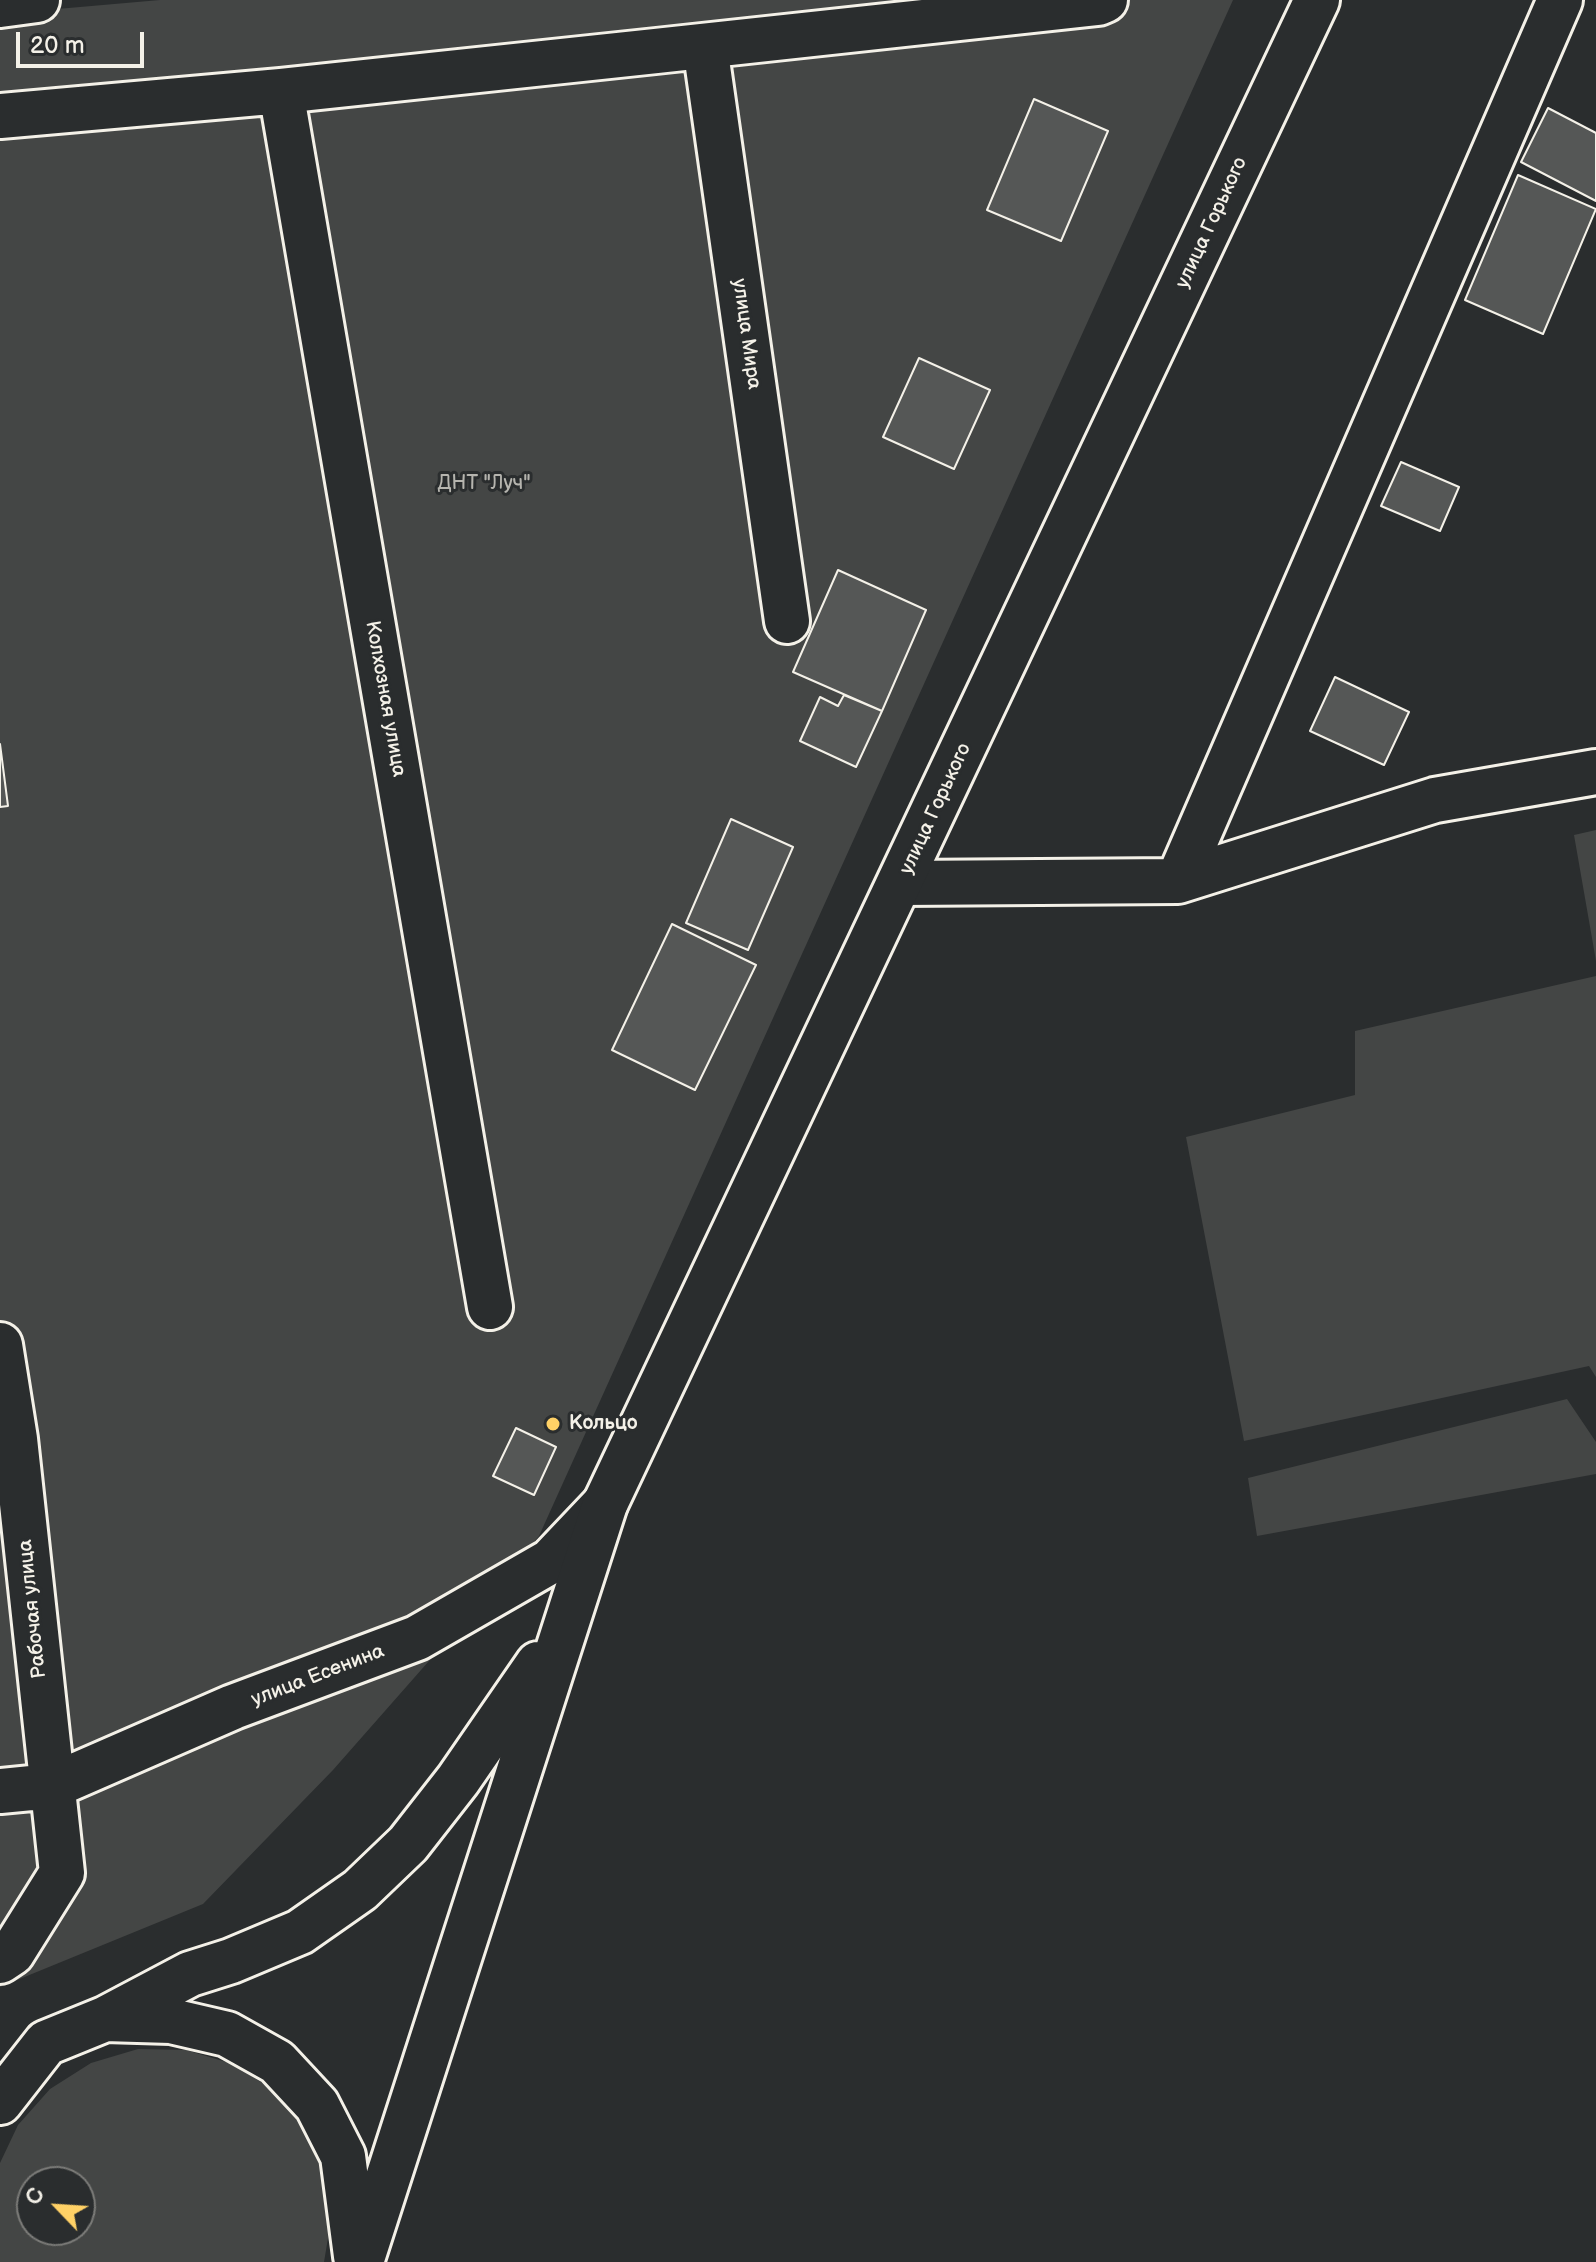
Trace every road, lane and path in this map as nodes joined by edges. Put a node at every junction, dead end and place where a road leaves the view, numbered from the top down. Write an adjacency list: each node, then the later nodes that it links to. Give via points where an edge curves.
1 (37, 0): 5 (street)
2 (1105, 0): 6 (street)
3 (1560, 0): 11 (street)
4 (1313, 1): 12 (street, улица Горького)
5 (0, 5)
6 (705, 46): 7 (street); 9 (street, улица Мира)
7 (281, 91): 8 (street); 13 (street, Колхозная улица)
8 (0, 116)
9 (787, 621)
10 (1596, 772): 11 (street, via 1435,800)
11 (1178, 881): 12 (street)
12 (901, 883): 16 (street, улица Горького)
13 (490, 1307)
14 (0, 1345): 15 (street, Рабочая улица)
15 (8, 1436): 18 (street, Рабочая улица)
16 (605, 1504): 17 (street, улица Горького); 18 (street, улица Есенина, via 551,1561 417,1638 233,1707)
17 (567, 1622): 21 (street, via 417,1834 360,1890 300,1932 190,1974); 25 (street, улица Горького)
18 (52, 1786): 19 (street, улица Есенина); 20 (street, Рабочая улица, via 62,1873 12,1953)
19 (0, 1791)
20 (0, 1961)
21 (105, 2019): 22 (street); 25 (street, via 171,2021 227,2034 277,2062 317,2105 343,2156)
22 (46, 2043): 23 (street); 24 (street)
23 (0, 2064)
24 (0, 2102)
25 (359, 2262)

